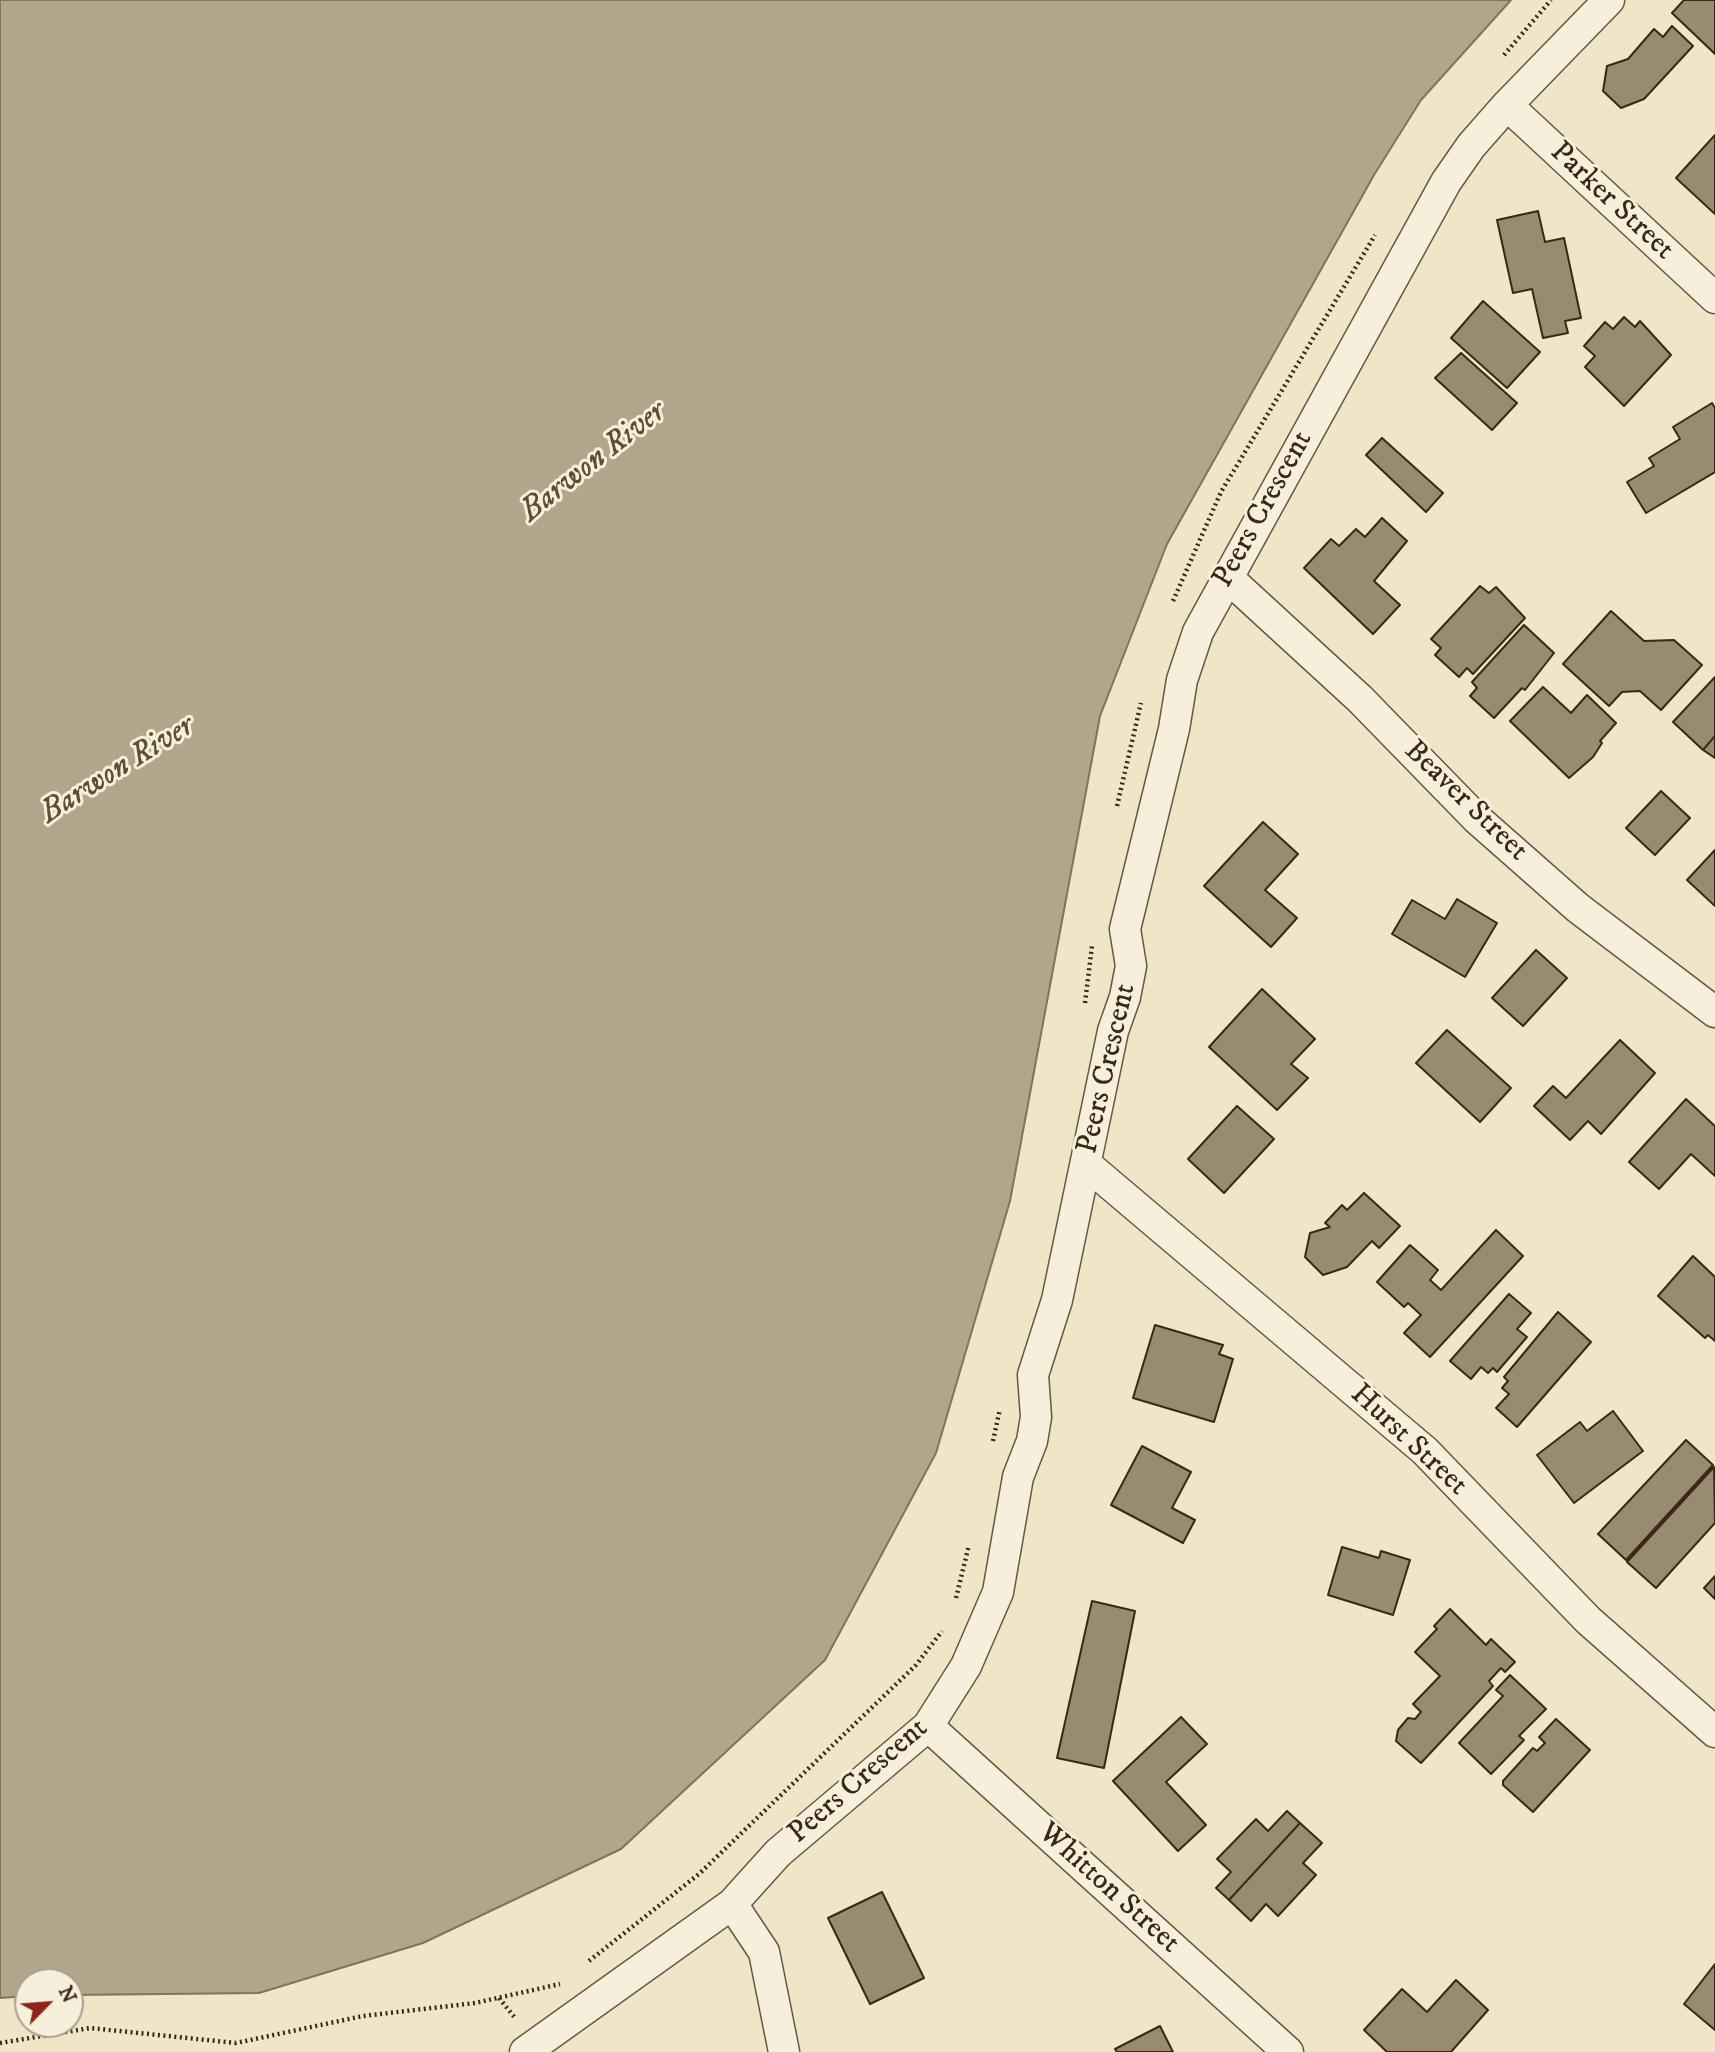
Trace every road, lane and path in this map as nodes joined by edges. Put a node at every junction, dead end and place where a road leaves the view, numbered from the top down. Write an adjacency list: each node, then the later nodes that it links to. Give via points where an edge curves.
1 (1551, 0): 3 (path)
2 (1609, 0): 4 (street, Peers Crescent)
3 (1497, 64)
4 (1507, 105): 6 (street, Parker Street); 7 (street, Peers Crescent, via 1446,182)
5 (1377, 232): 8 (path, via 1221,492)
6 (1715, 298)
7 (1227, 577): 13 (street, Beaver Street, via 1360,699 1477,819 1578,908); 14 (street, Peers Crescent, via 1198,632 1182,680 1125,929 1131,966)
8 (1171, 606)
9 (1143, 694): 10 (path)
10 (1116, 812)
11 (1092, 944): 12 (path)
12 (1084, 1011)
13 (1715, 1012)
14 (1086, 1164): 20 (street, Peers Crescent, via 1057,1300 1033,1376 1036,1417 1018,1477 998,1592 966,1666); 21 (street, Hurst Street, via 1425,1451 1588,1620)
15 (1002, 1398): 16 (path)
16 (991, 1450)
17 (970, 1541): 18 (path)
18 (954, 1607)
19 (944, 1629): 23 (path, via 916,1665 699,1874)
20 (928, 1727): 22 (street, Peers Crescent, via 778,1853); 28 (street, Whitton Street)
21 (1715, 1732)
22 (732, 1904): 26 (street, Peers Crescent); 27 (street, via 764,1952)
23 (582, 1967)
24 (571, 1976): 25 (path, via 560,1984 475,2003 363,2016 236,2043 90,2028)
25 (0, 2043)
26 (525, 2052)
27 (784, 2052)
28 (1288, 2052)

